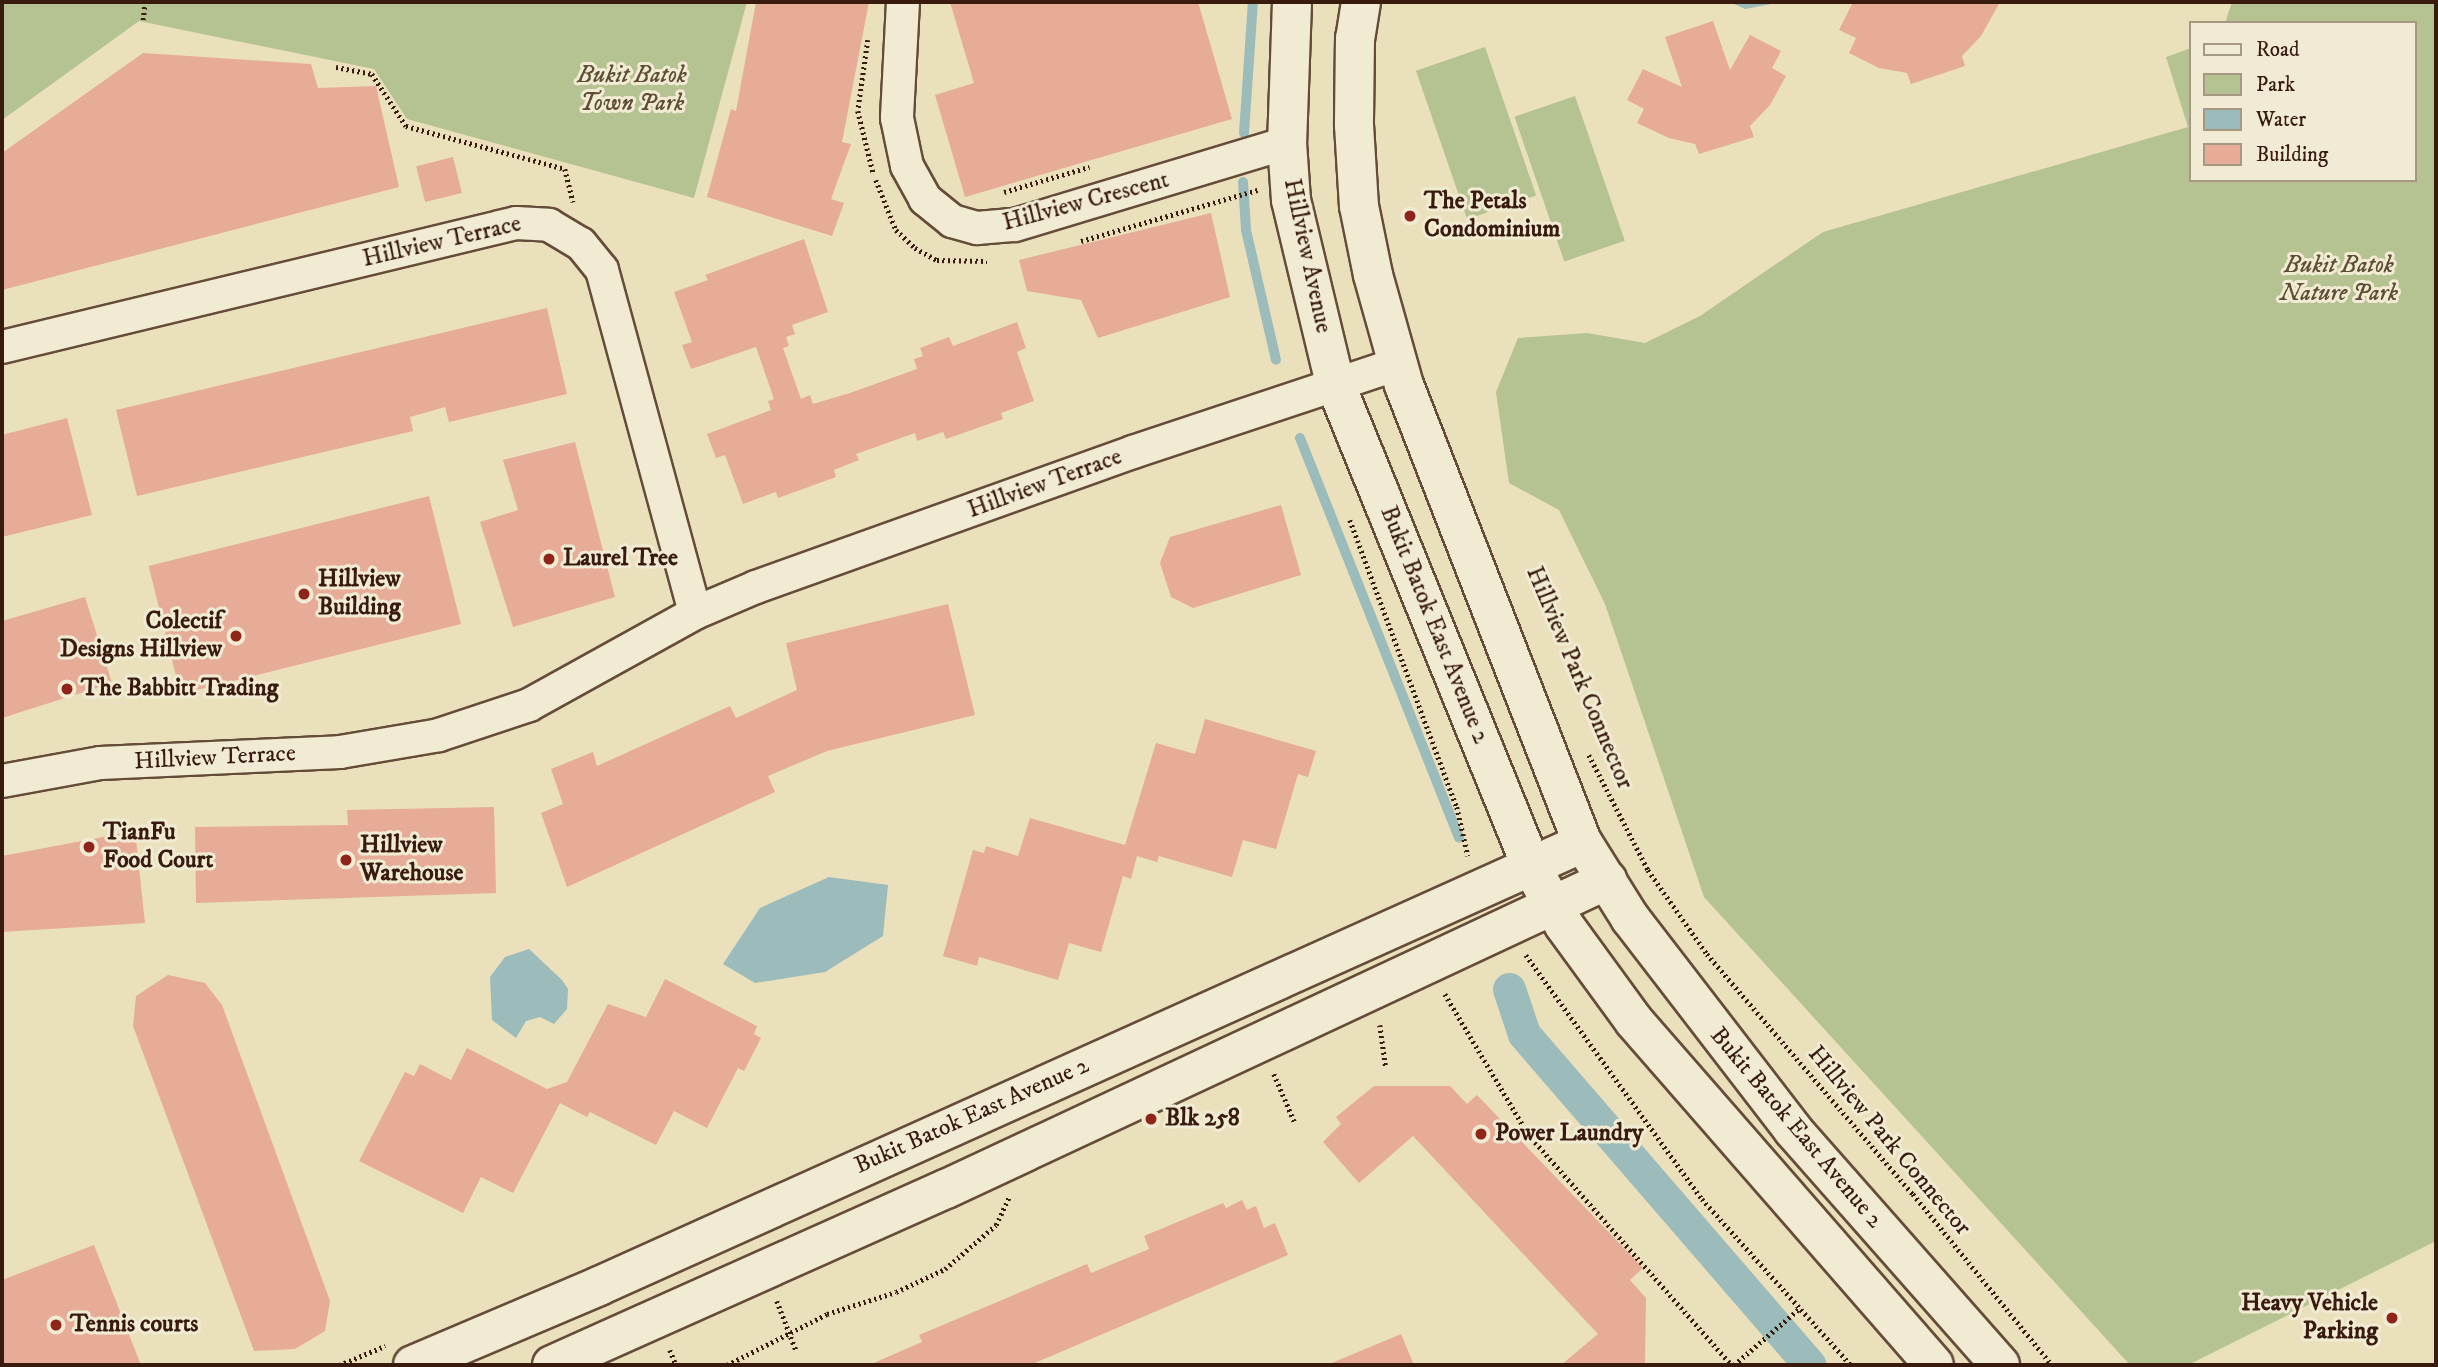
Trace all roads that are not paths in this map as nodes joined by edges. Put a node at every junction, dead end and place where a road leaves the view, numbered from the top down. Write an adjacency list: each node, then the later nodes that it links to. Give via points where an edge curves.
1 (903, 2): 4 (street, Hillview Crescent, via 897,118 907,166 925,199 952,221 977,228 1015,225)
2 (1292, 2): 4 (street, Hillview Avenue)
3 (1361, 2): 6 (street, via 1354,50 1359,206)
4 (1287, 144): 7 (street, Hillview Avenue, via 1303,263)
5 (2, 347): 8 (street, Hillview Terrace, via 516,223 549,225 585,248 602,270)
6 (1397, 364): 7 (street, Hillview Terrace); 10 (street, Bukit Batok East Avenue 2)
7 (1335, 383): 8 (street, Hillview Terrace); 11 (street, Bukit Batok East Avenue 2)
8 (695, 613): 9 (street, Hillview Terrace, via 529,705 439,734 340,751 100,763)
9 (2, 782)
10 (1583, 843): 11 (street, Bukit Batok East Avenue 2); 12 (street, Bukit Batok East Avenue 2)
11 (1532, 868): 13 (street, Bukit Batok East Avenue 2); 14 (street, Bukit Batok East Avenue 2)
12 (1606, 880): 13 (street); 17 (street, Bukit Batok East Avenue 2, via 1686,995 1793,1130)
13 (1553, 907): 15 (street, via 946,1189); 16 (street, Bukit Batok East Avenue 2, via 1634,1021)
14 (402, 1354)
15 (552, 1365)
16 (1934, 1365)
17 (2000, 1365)

